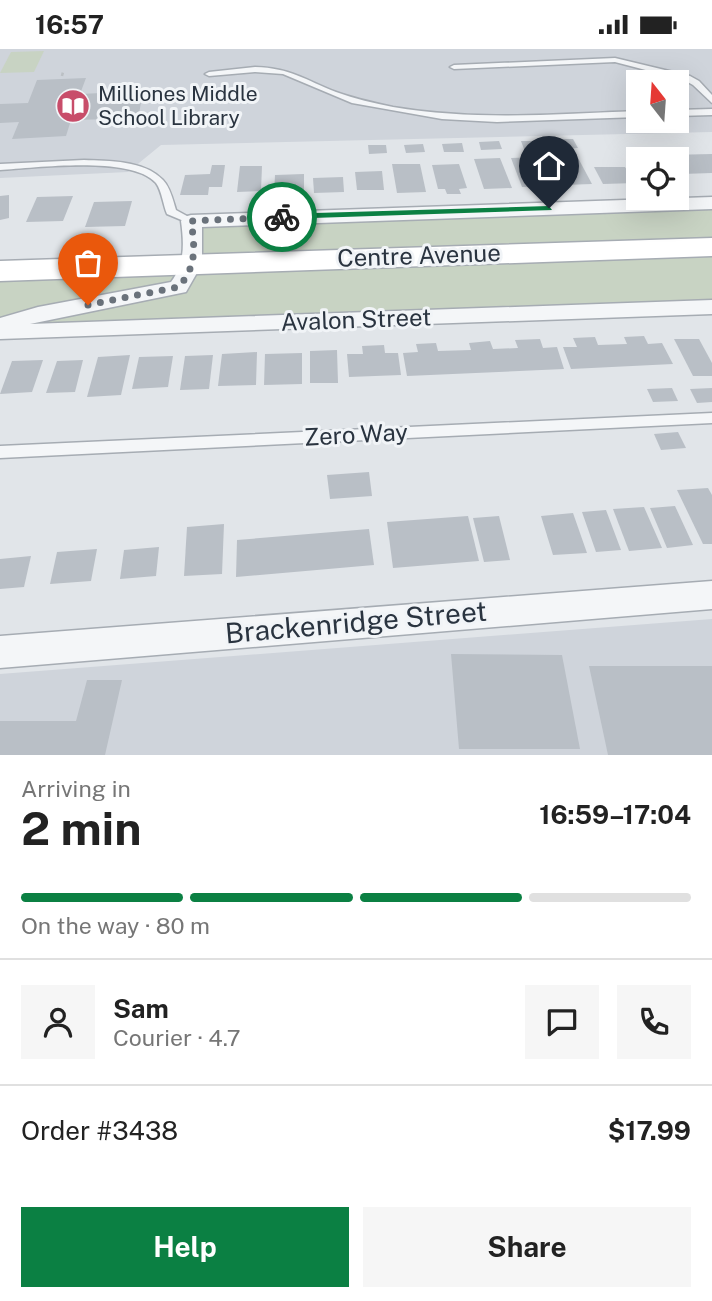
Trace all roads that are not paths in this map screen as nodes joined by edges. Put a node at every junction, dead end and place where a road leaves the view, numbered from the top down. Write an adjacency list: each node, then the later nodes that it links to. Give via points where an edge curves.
1 (454, 67): 3 (lane, via 615,60 687,78)
2 (209, 73): 6 (lane, via 281,71 359,102 442,116)
3 (712, 100)
4 (712, 112): 5 (lane)
5 (690, 113)
6 (626, 114)
7 (0, 167): 9 (lane, via 107,164 140,168 161,182 171,212)
8 (712, 203): 9 (street)
9 (191, 221): 11 (street)
10 (712, 247): 11 (main road, Centre Avenue)
11 (193, 264): 12 (main road, Centre Avenue); 14 (street, via 178,287)
12 (0, 271)
13 (712, 307): 15 (street, Avalon Street)
14 (0, 325)
15 (0, 334)
16 (712, 418): 17 (lane, Zero Way)
17 (0, 452)
18 (712, 595): 19 (street, Brackenridge Street)
19 (0, 652)

